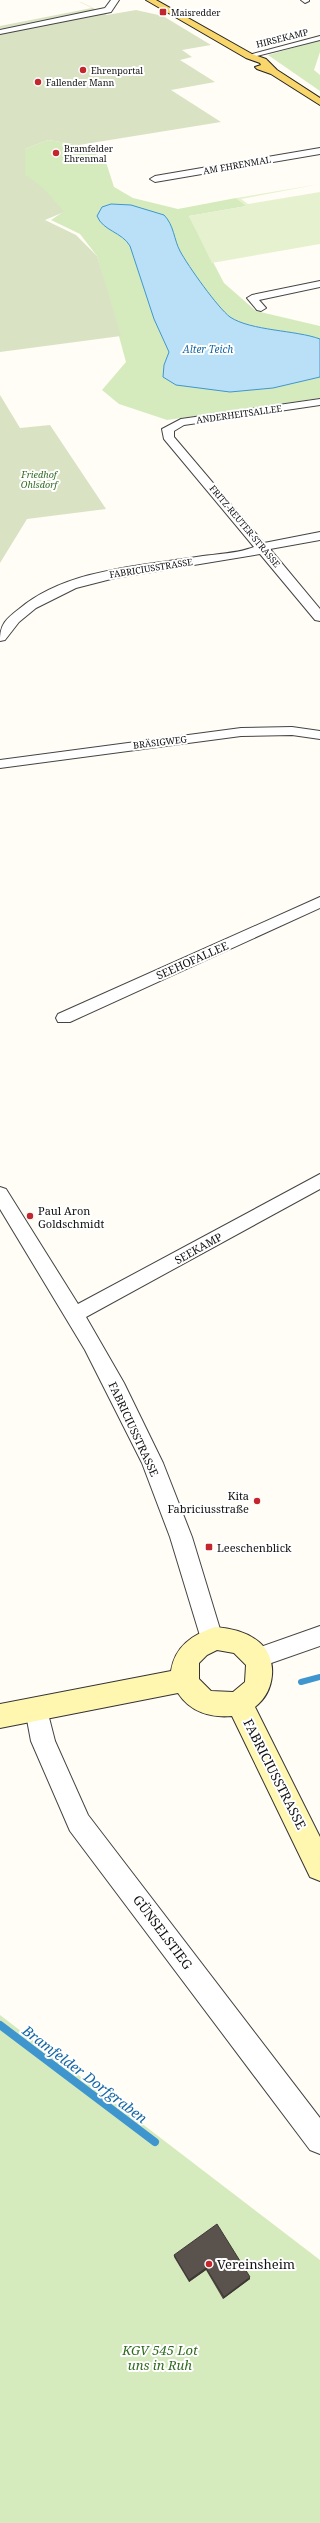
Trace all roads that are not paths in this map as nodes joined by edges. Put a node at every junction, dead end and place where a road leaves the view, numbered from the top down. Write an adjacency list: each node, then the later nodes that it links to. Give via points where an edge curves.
1 (115, 0): 5 (street, via 108,10)
2 (150, 0): 4 (main road)
3 (165, 0): 4 (main road, via 178,9)
4 (179, 15): 7 (main road)
5 (0, 32)
6 (320, 38): 7 (street, HIRSEKAMP)
7 (249, 56): 8 (main road, via 250,61 274,72)
8 (320, 102)
9 (320, 151): 10 (street, AM EHRENMAL)
10 (155, 179)
11 (320, 284): 12 (street, via 252,298)
12 (261, 308)
13 (320, 402): 14 (street, ANDERHEITSALLEE, via 181,422 168,428)
14 (168, 437): 16 (street, FRITZ-REUTER-STRASSE)
15 (320, 536): 16 (street, FABRICIUSSTRASSE, via 272,544)
16 (263, 548): 17 (street, FRITZ-REUTER-STRASSE); 18 (street, FABRICIUSSTRASSE, via 253,552 90,578 58,590 28,608)
17 (320, 617)
18 (0, 637)
19 (320, 735): 20 (street, BRÄSIGWEG, via 292,731 241,732)
20 (0, 764)
21 (320, 902): 22 (street, SEEHOFALLEE)
22 (64, 1018)
23 (320, 1181): 25 (street, SEEKAMP)
24 (0, 1194): 25 (street, FABRICIUSSTRASSE)
25 (76, 1314): 27 (street, FABRICIUSSTRASSE, via 118,1393 169,1504)
26 (320, 1636): 28 (street)
27 (212, 1639): 28 (street, via 228,1638 240,1642); 29 (street, via 193,1649 186,1658)
28 (257, 1658): 30 (street, via 260,1668 256,1689)
29 (185, 1680): 30 (street, via 189,1689 206,1702 217,1706); 31 (street)
30 (239, 1703): 33 (street, FABRICIUSSTRASSE)
31 (38, 1709): 32 (street); 34 (street, GÜNSELSTIEG, via 42,1741 79,1822)
32 (0, 1716)
33 (320, 1867)
34 (320, 2140)

